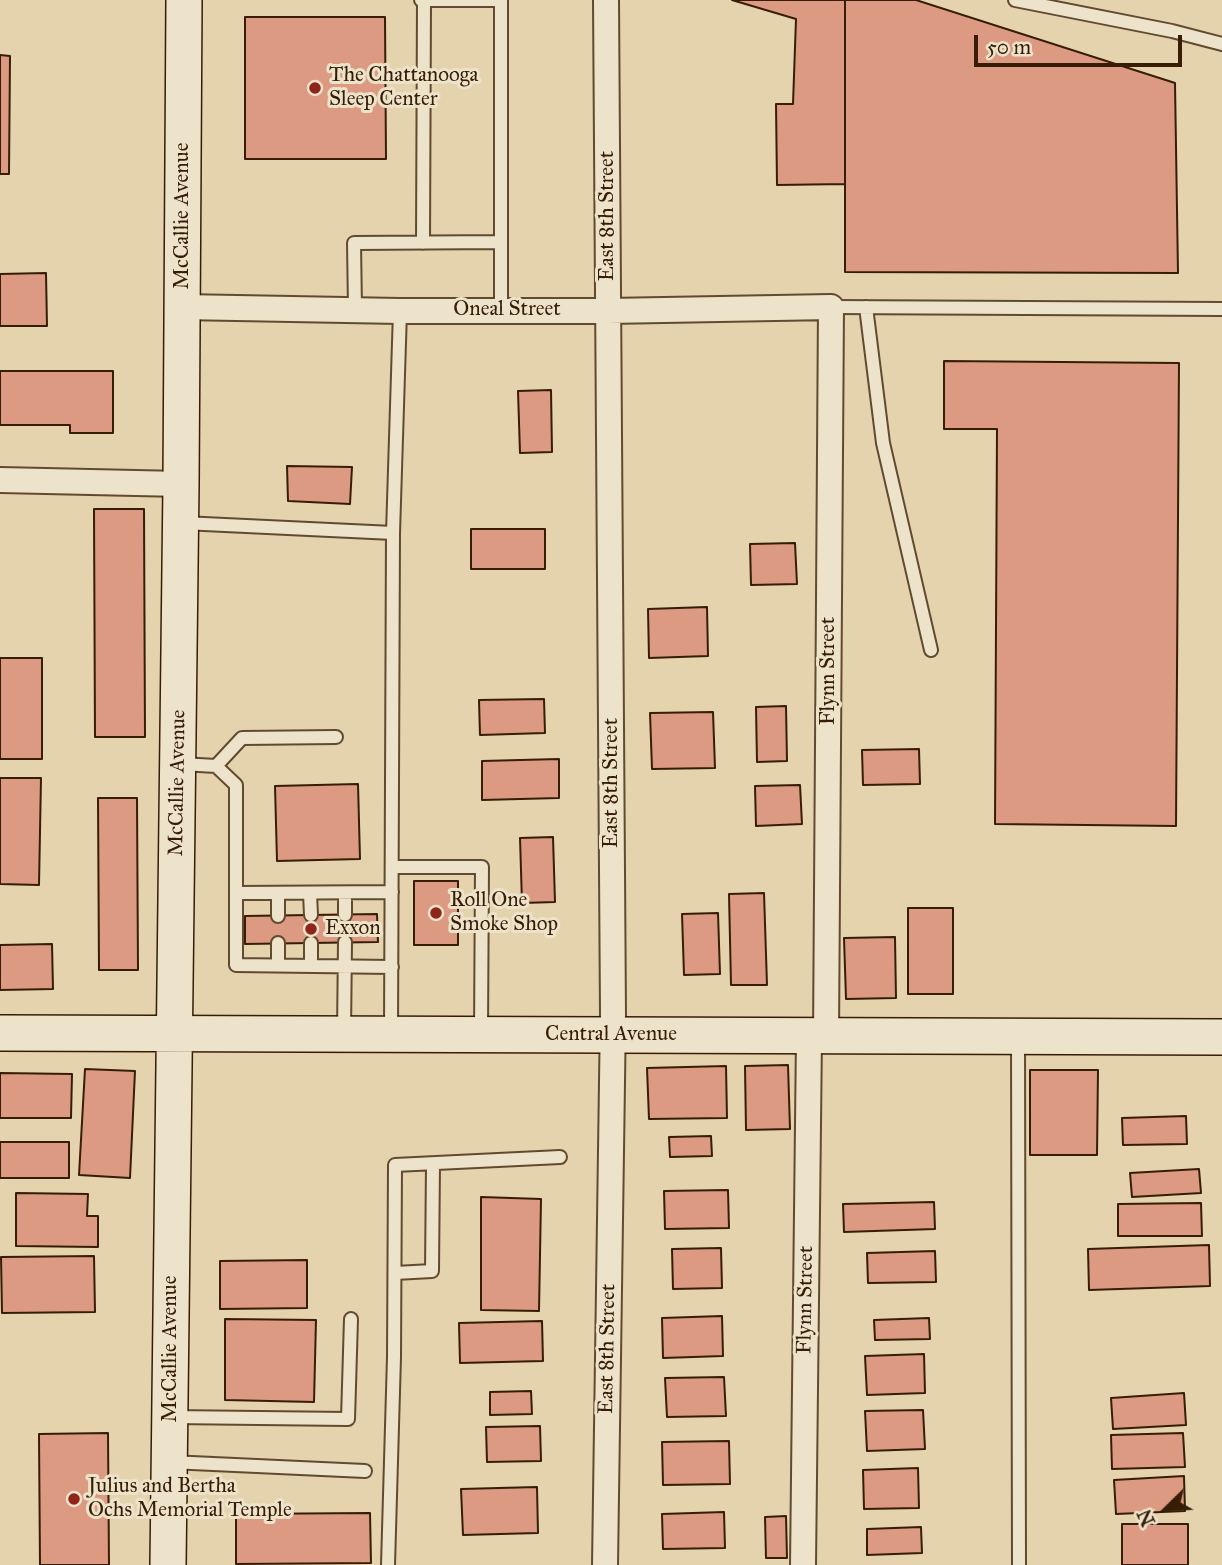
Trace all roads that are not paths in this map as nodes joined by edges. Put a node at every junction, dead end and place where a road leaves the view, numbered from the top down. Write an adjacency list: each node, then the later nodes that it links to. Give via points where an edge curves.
1 (184, 0): 8 (main road, McCallie Avenue)
2 (606, 0): 15 (street, East 8th Street)
3 (1015, 0): 5 (lane)
4 (423, 1): 6 (lane, via 501,0); 7 (lane)
5 (1222, 44)
6 (501, 242): 7 (lane); 13 (lane)
7 (423, 243): 11 (lane, via 354,243)
8 (182, 307): 11 (street, Oneal Street); 17 (main road, McCallie Avenue)
9 (831, 307): 10 (lane); 15 (street, Oneal Street); 46 (street, Flynn Street)
10 (866, 307): 12 (lane); 20 (lane, via 883,443)
11 (355, 309): 14 (street, Oneal Street)
12 (1222, 309)
13 (501, 310): 14 (street, Oneal Street); 15 (street, Oneal Street)
14 (400, 311): 19 (lane)
15 (608, 311): 45 (street, East 8th Street)
16 (0, 480): 17 (street)
17 (181, 484): 18 (main road, McCallie Avenue)
18 (181, 523): 19 (lane); 22 (main road, McCallie Avenue)
19 (393, 533): 24 (lane)
20 (931, 650)
21 (336, 737): 23 (lane, via 242,738)
22 (178, 764): 23 (lane); 41 (main road, McCallie Avenue)
23 (216, 766): 27 (lane, via 236,785)
24 (392, 867): 26 (lane); 44 (lane, via 482,867)
25 (345, 892): 26 (lane); 29 (lane); 31 (lane)
26 (392, 892): 39 (lane)
27 (236, 893): 28 (lane); 36 (lane, via 236,965)
28 (278, 893): 29 (lane); 32 (lane)
29 (310, 893): 30 (lane)
30 (311, 915)
31 (345, 915)
32 (278, 916)
33 (345, 942): 38 (lane)
34 (278, 943): 36 (lane)
35 (311, 943): 37 (lane)
36 (278, 965): 37 (lane)
37 (311, 966): 38 (lane)
38 (344, 966): 39 (lane); 42 (lane)
39 (392, 967): 43 (lane)
40 (0, 1033): 41 (main road, Central Avenue)
41 (173, 1034): 42 (main road, Central Avenue); 53 (main road, McCallie Avenue)
42 (344, 1035): 43 (main road, Central Avenue)
43 (391, 1035): 44 (main road, Central Avenue)
44 (481, 1035): 45 (main road, Central Avenue)
45 (613, 1035): 46 (main road, Central Avenue); 58 (street, East 8th Street)
46 (818, 1036): 47 (main road, Central Avenue); 59 (street, Flynn Street)
47 (1018, 1036): 48 (main road, Central Avenue); 60 (lane)
48 (1222, 1037)
49 (560, 1157): 50 (lane)
50 (433, 1164): 51 (lane, via 432,1271); 51 (lane, via 395,1165)
51 (395, 1273): 57 (lane)
52 (351, 1319): 53 (lane, via 348,1419)
53 (170, 1416): 54 (main road, McCallie Avenue)
54 (169, 1462): 55 (lane); 56 (main road, McCallie Avenue)
55 (365, 1471)
56 (169, 1565)
57 (388, 1565)
58 (605, 1565)
59 (803, 1565)
60 (1020, 1565)

